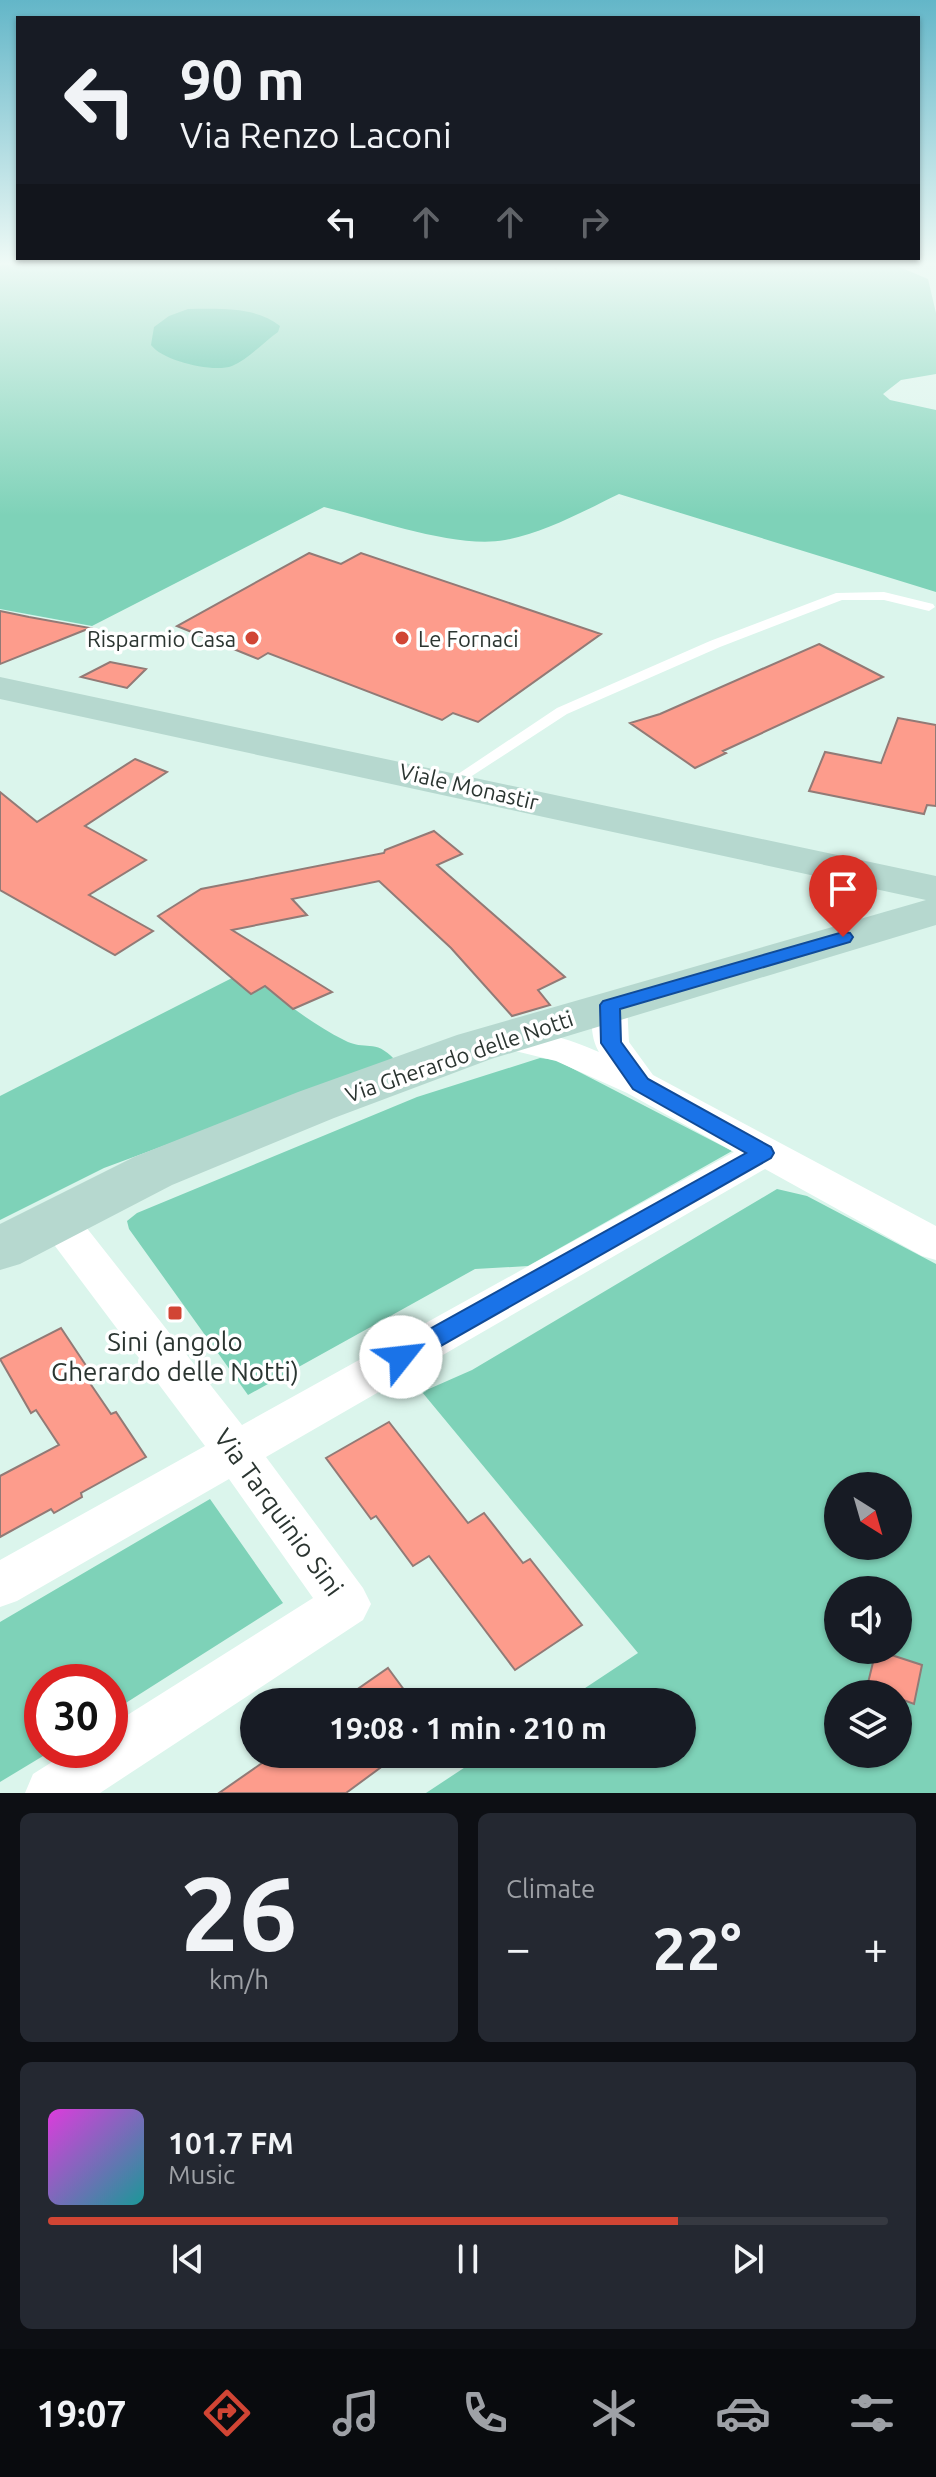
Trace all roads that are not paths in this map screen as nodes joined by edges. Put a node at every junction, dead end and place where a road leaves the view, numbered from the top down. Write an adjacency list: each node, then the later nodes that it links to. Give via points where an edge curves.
1 (929, 607): 3 (lane, via 884,596 840,596 562,711)
2 (0, 688): 3 (main road, Viale Monastir)
3 (453, 782): 4 (main road, Viale Monastir)
4 (936, 889)
5 (936, 911): 6 (main road, Via Gherardo delle Notti)
6 (610, 1005): 7 (main road, Via Gherardo delle Notti); 8 (street, via 611,1043)
7 (508, 1038): 8 (street, via 566,1052); 10 (main road, Via Gherardo delle Notti, via 316,1105 153,1171)
8 (640, 1084): 9 (street)
9 (763, 1153): 11 (street); 13 (street)
10 (57, 1219): 12 (main road, Via Gherardo delle Notti); 13 (street, Via Tarquinio Sini)
11 (936, 1245)
12 (0, 1249)
13 (234, 1450): 14 (street); 15 (street, Via Tarquinio Sini, via 346,1604)
14 (0, 1585)
15 (52, 1793)

